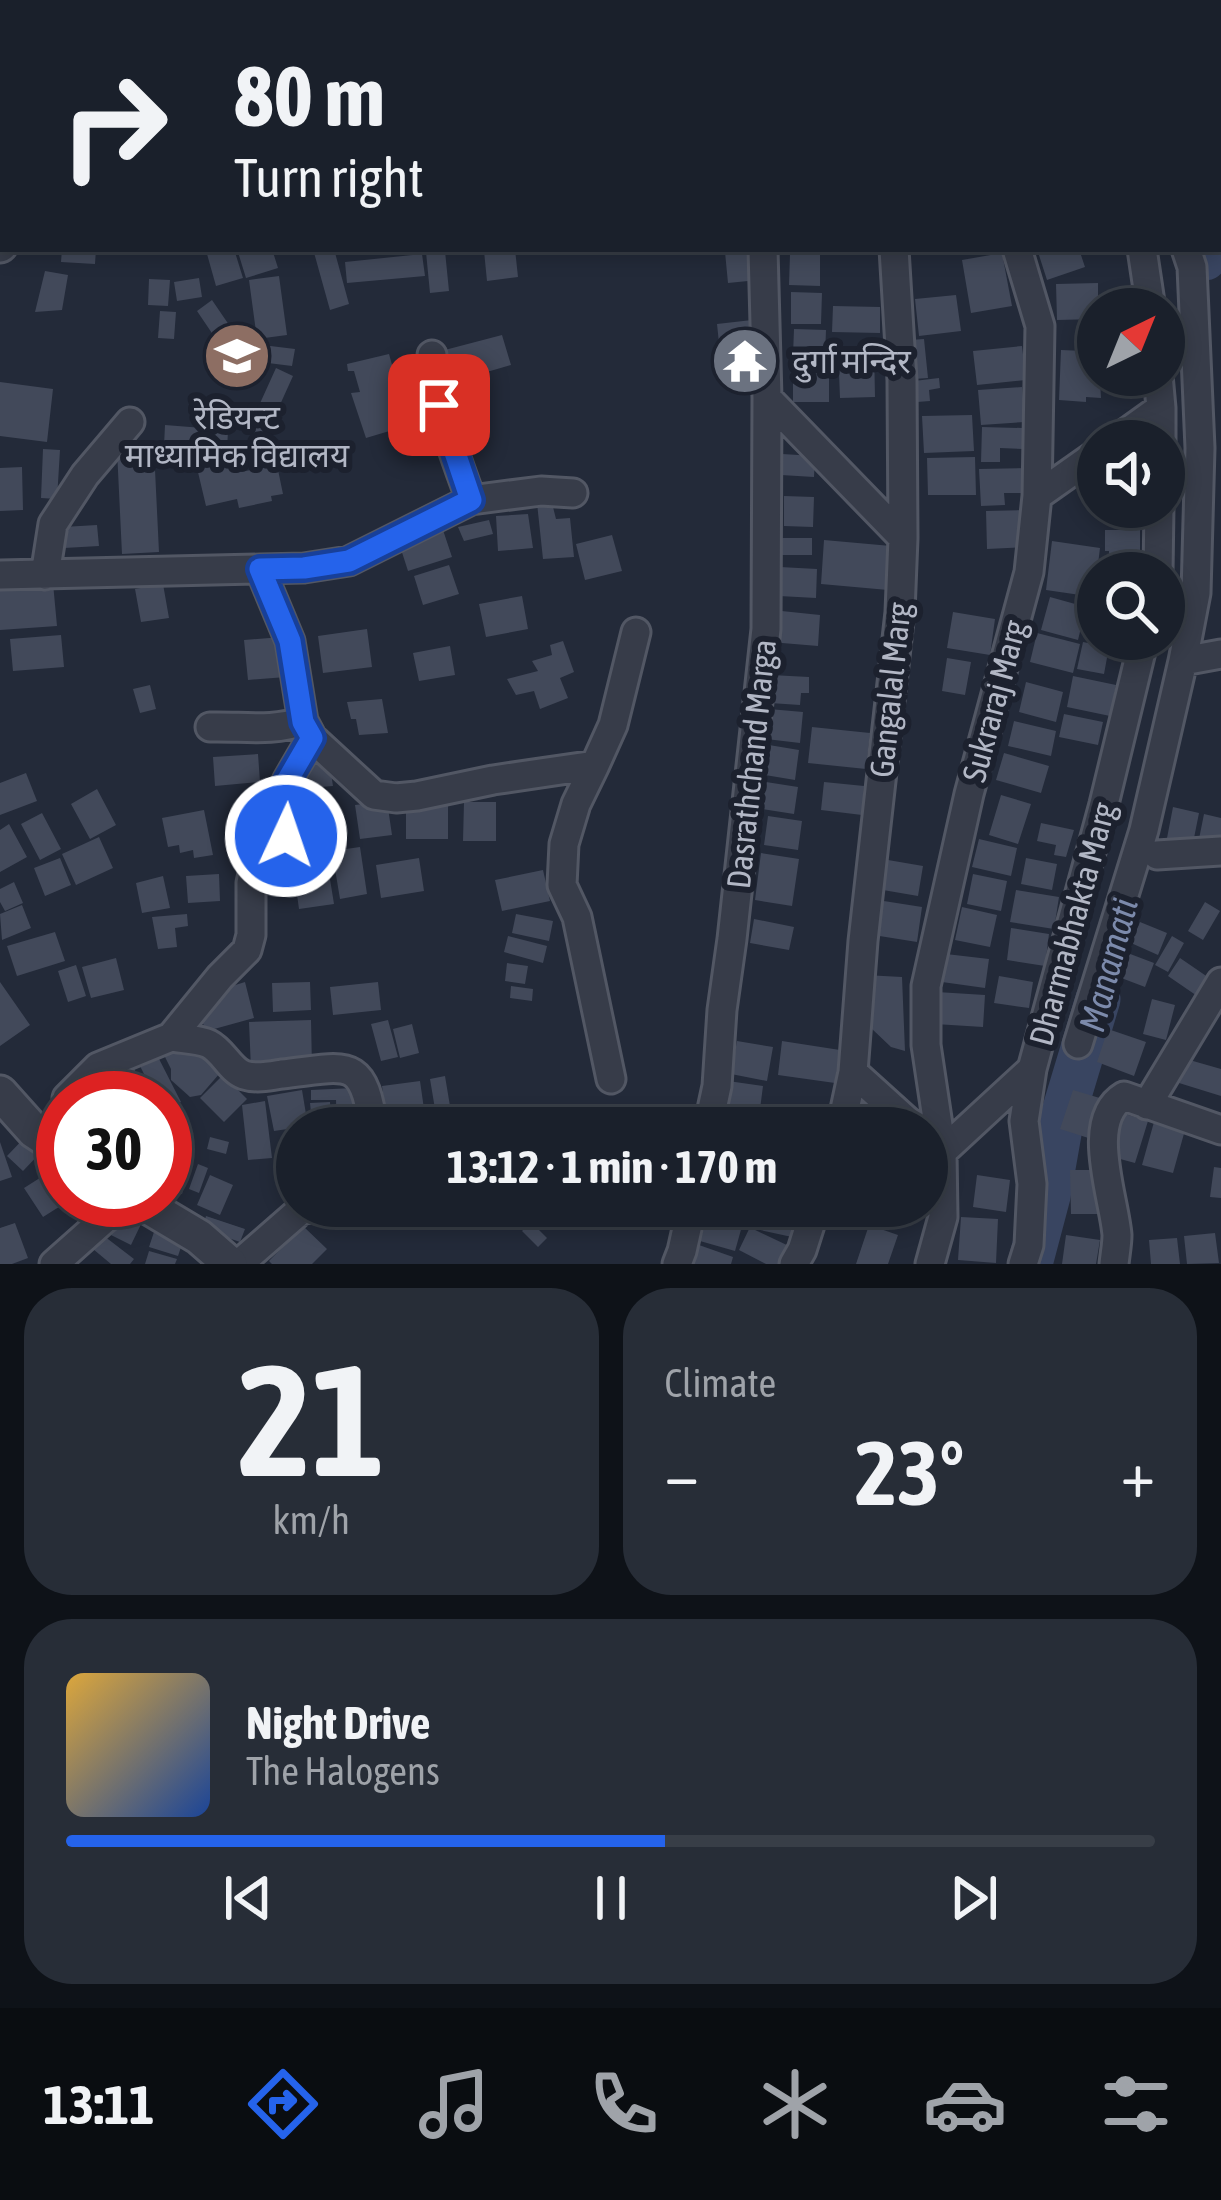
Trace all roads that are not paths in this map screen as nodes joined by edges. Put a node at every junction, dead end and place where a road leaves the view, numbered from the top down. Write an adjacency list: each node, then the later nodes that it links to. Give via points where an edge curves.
1 (764, 252): 10 (street)
2 (894, 252): 20 (street, Gangalal Marg)
3 (1017, 252): 18 (street, Sukraraj Marg, via 1040,326)
4 (1142, 252): 7 (street)
5 (1189, 258): 6 (street); 15 (street)
6 (1221, 261)
7 (1148, 288)
8 (432, 355): 19 (street, via 445,428)
9 (1160, 396): 11 (street)
10 (767, 398): 20 (street); 43 (street, Dasrathchand Marga, via 766,629)
11 (1161, 408): 12 (street); 13 (street)
12 (1144, 420)
13 (1161, 420)
14 (130, 422): 23 (street, via 53,524)
15 (1210, 441): 27 (street)
16 (1077, 468): 18 (street)
17 (573, 493): 19 (street)
18 (1037, 496): 46 (street, Sukraraj Marg, via 1029,572 926,986)
19 (471, 500): 21 (street, via 349,561)
20 (903, 538): 38 (street, Gangalal Marg)
21 (260, 569): 23 (street); 29 (street, via 290,641)
22 (0, 575): 23 (street)
23 (46, 575)
24 (636, 632): 30 (street)
25 (1221, 654): 27 (street)
26 (1139, 660): 36 (street, Dharmabhakta Marg)
27 (1184, 661): 35 (street, via 1144,830)
28 (210, 727): 29 (street)
29 (308, 730): 30 (street, via 374,795 396,798); 34 (street, via 287,781 286,836 254,869 247,950)
30 (595, 765): 39 (street, via 564,844 562,885 577,917)
31 (1221, 851): 32 (street)
32 (1157, 855)
33 (1221, 982): 41 (street)
34 (171, 1036): 37 (street); 42 (street, via 211,1045 240,1074 353,1071)
35 (1078, 1043)
36 (1032, 1069): 49 (street, Dharmabhakta Marg); 61 (street)
37 (94, 1071)
38 (854, 1072): 44 (street, Gangalal Marg); 45 (street)
39 (611, 1079)
40 (0, 1093): 48 (street)
41 (1147, 1105): 47 (street); 62 (street, via 1118,1099 1102,1145)
42 (371, 1107)
43 (712, 1107)
44 (846, 1107)
45 (892, 1107)
46 (931, 1107)
47 (1221, 1130)
48 (34, 1131)
49 (948, 1135)
50 (95, 1227): 56 (street)
51 (183, 1227): 57 (street)
52 (280, 1227): 57 (street)
53 (687, 1227): 58 (street)
54 (809, 1227): 59 (street)
55 (940, 1227): 60 (street)
56 (53, 1264)
57 (234, 1264)
58 (676, 1264)
59 (794, 1264)
60 (930, 1264)
61 (1023, 1264)
62 (1114, 1264)

